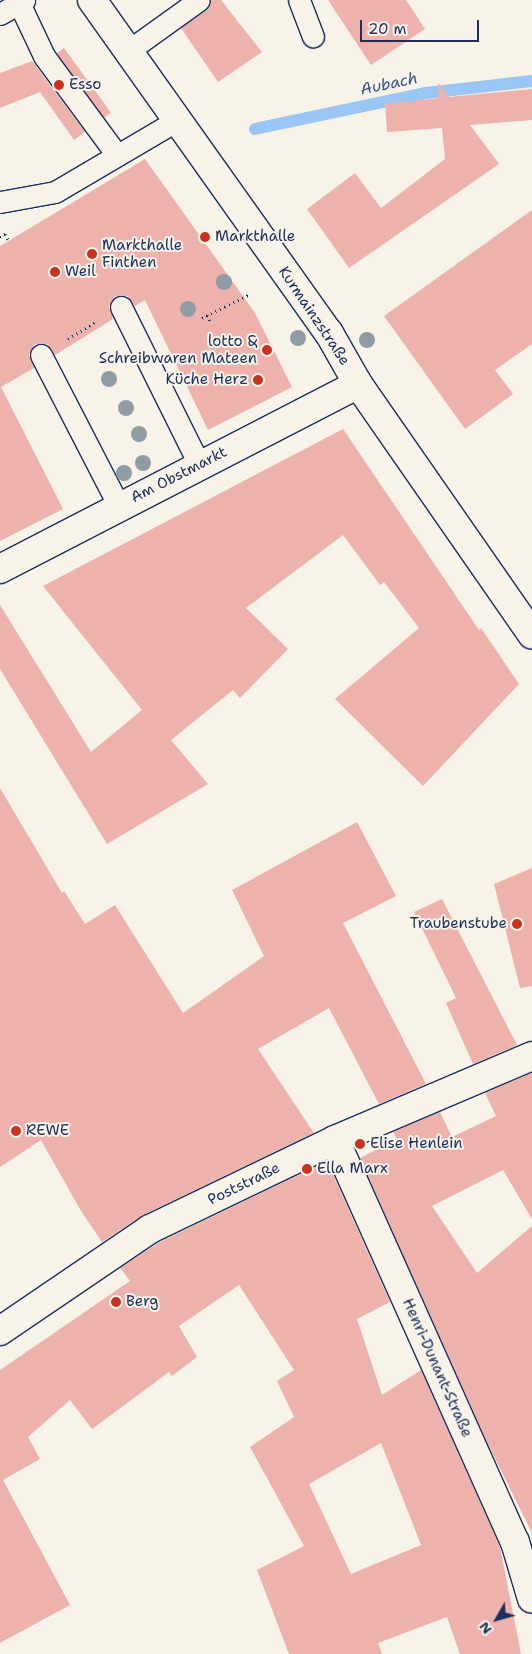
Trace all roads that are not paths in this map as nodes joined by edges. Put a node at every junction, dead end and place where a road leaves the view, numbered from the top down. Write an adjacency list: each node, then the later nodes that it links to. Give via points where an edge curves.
1 (92, 0): 7 (main road, Kurmainzstraße)
2 (199, 0): 7 (lane)
3 (299, 0): 6 (lane)
4 (22, 1): 5 (lane); 9 (lane, via 44,56)
5 (0, 14)
6 (313, 36)
7 (128, 51): 8 (main road, Kurmainzstraße)
8 (177, 120): 9 (lane); 13 (main road, Kurmainzstraße, via 329,334)
9 (117, 155): 10 (lane, via 55,192)
10 (0, 202)
11 (121, 307): 14 (lane)
12 (41, 354): 15 (lane)
13 (358, 384): 14 (main road, Am Obstmarkt); 17 (main road, Kurmainzstraße)
14 (200, 464): 15 (main road, Am Obstmarkt)
15 (119, 506): 16 (main road, Am Obstmarkt)
16 (0, 569)
17 (532, 634)
18 (532, 1056): 19 (main road, Poststraße)
19 (335, 1140): 20 (main road, Poststraße, via 150,1229); 21 (main road, Henri-Dunant-Straße)
20 (0, 1331)
21 (529, 1568): 22 (main road, Henri-Dunant-Straße)
22 (532, 1599)

